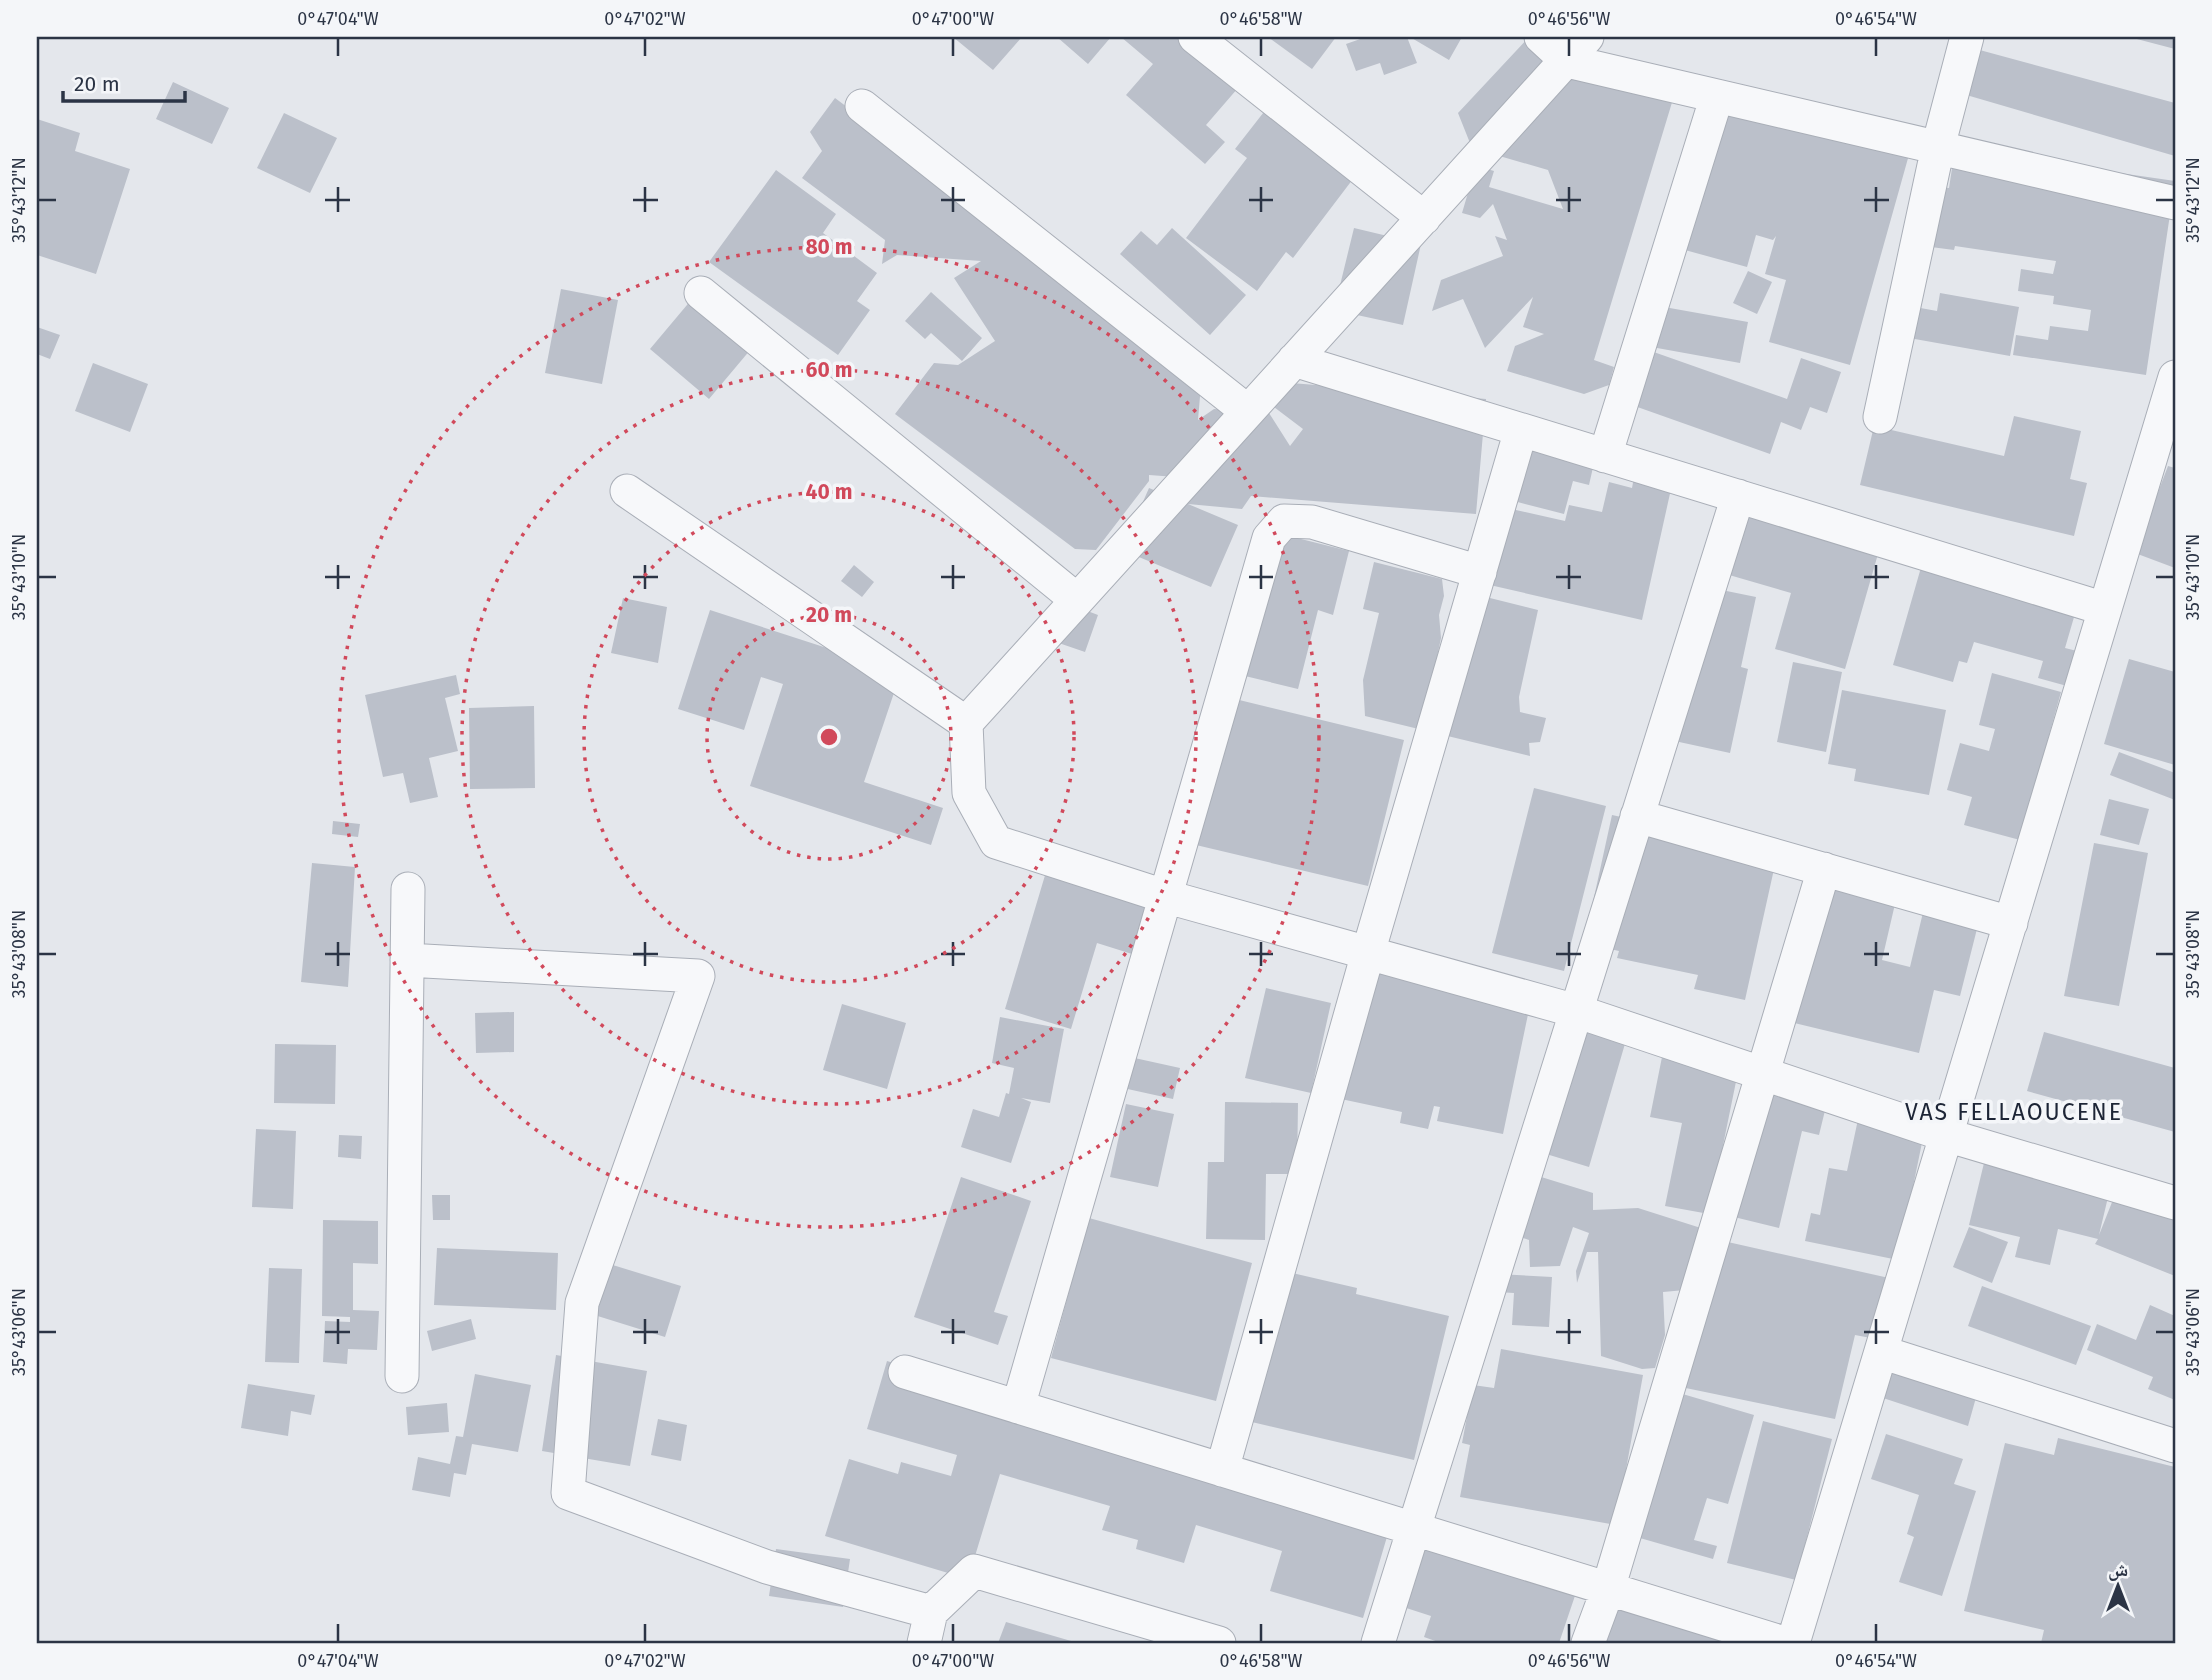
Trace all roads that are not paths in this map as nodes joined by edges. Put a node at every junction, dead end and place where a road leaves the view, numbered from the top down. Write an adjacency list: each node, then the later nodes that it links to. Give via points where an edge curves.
1 (1195, 37): 9 (street)
2 (1541, 37): 4 (street)
3 (1967, 37): 7 (street)
4 (1577, 49): 5 (street); 9 (street)
5 (1717, 96): 7 (street); 16 (street)
6 (862, 106): 13 (street)
7 (1938, 147): 8 (street); 14 (street)
8 (2175, 203)
9 (1424, 218): 11 (street)
10 (701, 293): 21 (street)
11 (1294, 360): 13 (street); 15 (street)
12 (2175, 377): 17 (street)
13 (1247, 411): 21 (street)
14 (1880, 417)
15 (1521, 430): 16 (street); 20 (street)
16 (1605, 456): 19 (street)
17 (2161, 473): 22 (street)
18 (626, 491): 23 (street)
19 (1738, 496): 22 (street); 24 (street)
20 (1479, 572): 27 (street, via 1312,522 1284,522 1269,538); 29 (street)
21 (1077, 600): 23 (street)
22 (2105, 609): 28 (street)
23 (965, 723): 27 (street, via 969,793 996,842)
24 (1637, 816): 25 (street); 31 (street)
25 (1824, 869): 28 (street); 32 (street)
26 (408, 889): 30 (street)
27 (1164, 896): 29 (street); 38 (street)
28 (2011, 923): 33 (street)
29 (1368, 953): 31 (street); 40 (street)
30 (407, 960): 37 (street); 43 (street, via 698,976 582,1303 568,1493 767,1567)
31 (1576, 1010): 32 (street); 41 (street)
32 (1761, 1072): 33 (street); 42 (street)
33 (1947, 1135): 34 (street); 35 (street)
34 (2175, 1203)
35 (1881, 1352): 39 (street); 49 (street)
36 (905, 1372): 38 (street)
37 (402, 1376)
38 (1018, 1407): 40 (street)
39 (2175, 1446)
40 (1222, 1470): 41 (street)
41 (1414, 1530): 42 (street); 46 (street)
42 (1608, 1589): 47 (street); 48 (street)
43 (931, 1612): 44 (street); 45 (street, via 974,1571)
44 (923, 1643)
45 (1219, 1643)
46 (1378, 1643)
47 (1588, 1643)
48 (1784, 1643)
49 (1793, 1643)

